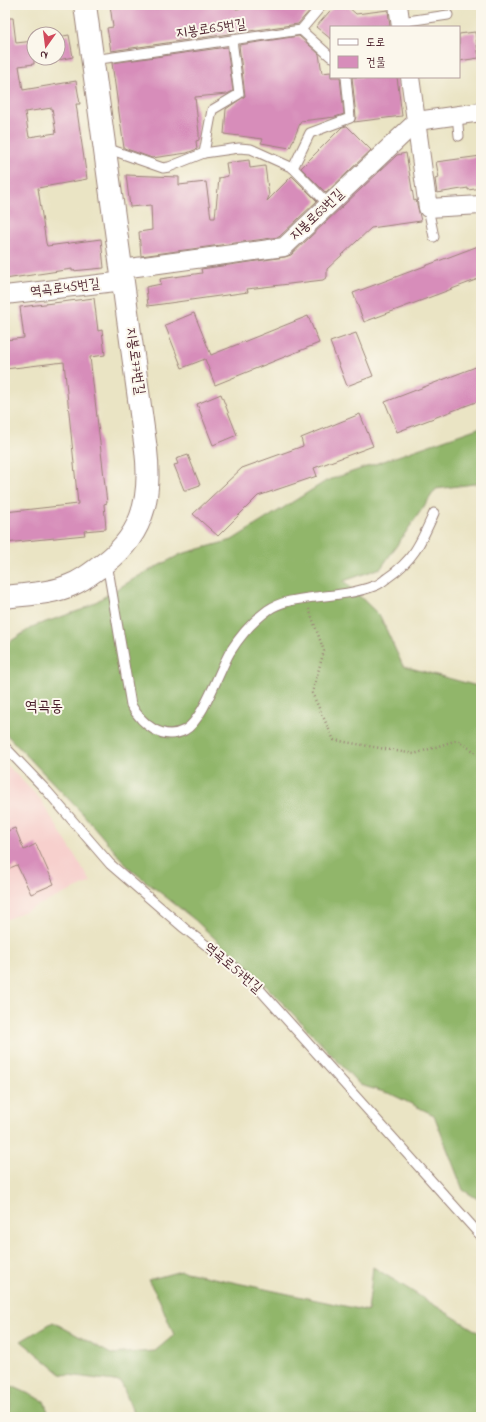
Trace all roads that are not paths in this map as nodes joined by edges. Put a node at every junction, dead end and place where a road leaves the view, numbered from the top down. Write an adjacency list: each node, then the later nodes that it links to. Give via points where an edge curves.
1 (85, 5): 8 (street, 지봉로77번길)
2 (322, 5): 5 (lane)
3 (448, 15): 4 (lane)
4 (400, 18)
5 (301, 30): 6 (lane, 지봉로65번길); 7 (lane)
6 (232, 40): 8 (lane, 지봉로65번길); 16 (lane, via 239,94 212,110)
7 (330, 56)
8 (93, 60): 15 (street, 지봉로77번길)
9 (346, 78): 17 (lane, via 350,118 310,133)
10 (410, 78): 13 (street)
11 (481, 112): 12 (street)
12 (457, 115): 13 (street); 14 (lane)
13 (417, 121): 18 (street, 지봉로63번길); 20 (street)
14 (459, 136)
15 (106, 148): 16 (lane, via 163,168); 22 (street, 지봉로77번길)
16 (204, 153): 17 (lane, via 250,149)
17 (293, 168): 18 (lane)
18 (329, 205): 22 (street, 지봉로63번길, via 284,247)
19 (481, 205): 20 (street)
20 (428, 208): 21 (lane)
21 (434, 237)
22 (123, 275): 23 (street, 역곡로45번길); 25 (street, 지봉로77번길, via 149,471 148,492 135,531)
23 (5, 295)
24 (434, 513): 25 (lane, via 420,544 402,568 375,586 293,600 269,609 245,631 230,652 198,719 185,730 170,734 156,731 140,719 131,705)
25 (107, 563): 26 (street, via 71,585)
26 (5, 597)
27 (5, 747): 28 (lane, 역곡로57번길, via 110,864 184,928 252,981)
28 (481, 1236)

